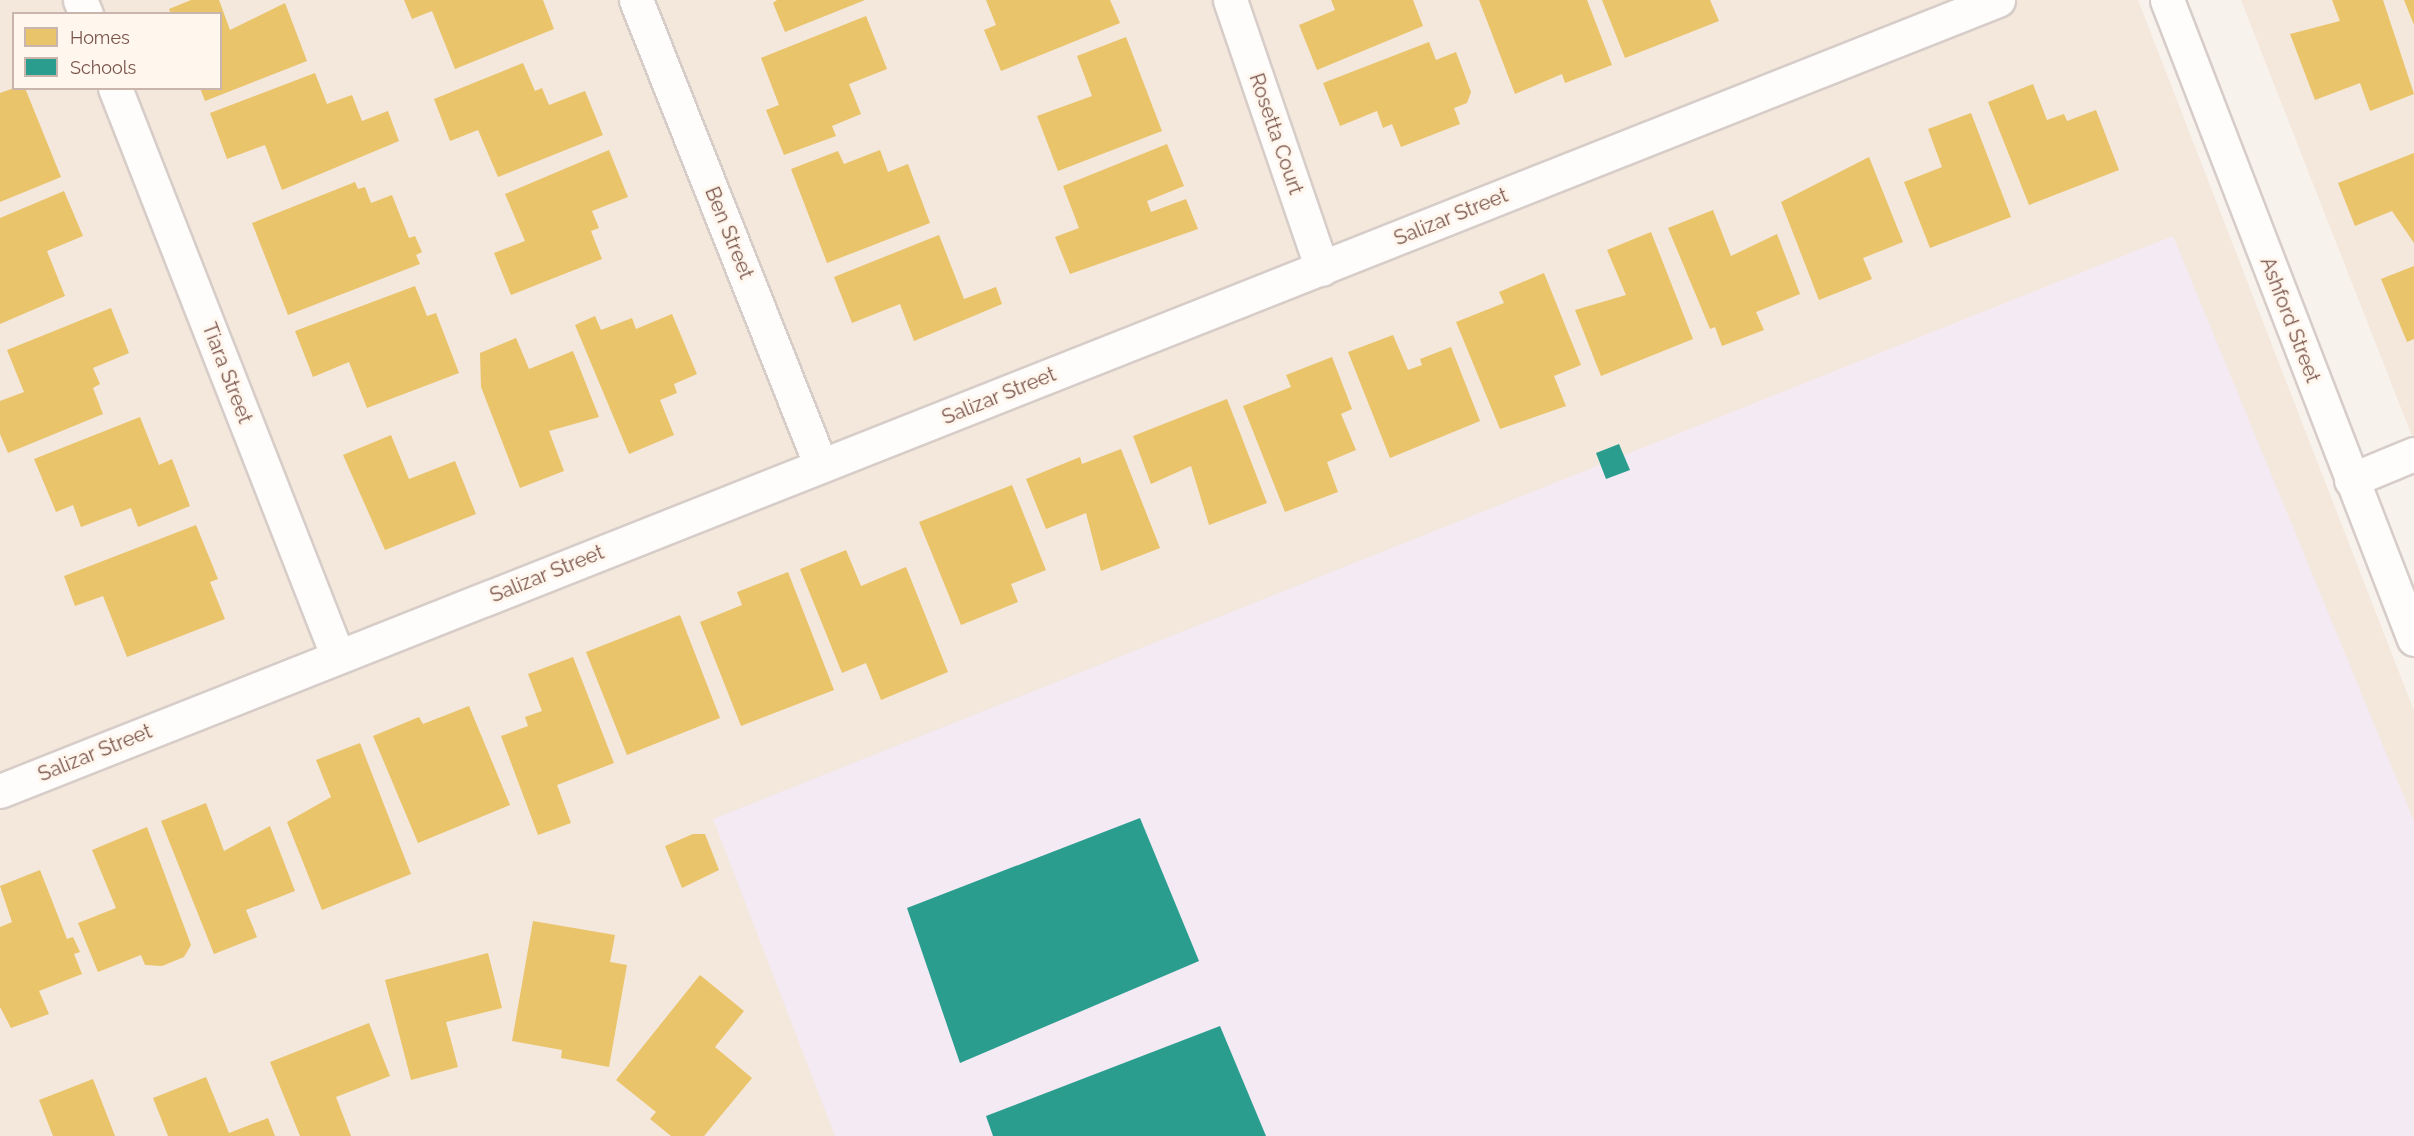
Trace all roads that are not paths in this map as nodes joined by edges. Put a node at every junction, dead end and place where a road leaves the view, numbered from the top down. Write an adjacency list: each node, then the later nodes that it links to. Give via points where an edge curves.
1 (636, 0): 8 (street, Ben Street)
2 (1230, 0): 6 (street, Rosetta Court)
3 (1998, 0): 6 (street, Salizar Street)
4 (2167, 0): 9 (street, Ashford Street)
5 (116, 90): 11 (street, Tiara Street)
6 (1322, 269): 8 (street, Salizar Street)
7 (2414, 454): 9 (street)
8 (821, 466): 11 (street, Salizar Street)
9 (2351, 480): 10 (street, Ashford Street)
10 (2414, 639)
11 (338, 657): 12 (street, Salizar Street)
12 (0, 791)

